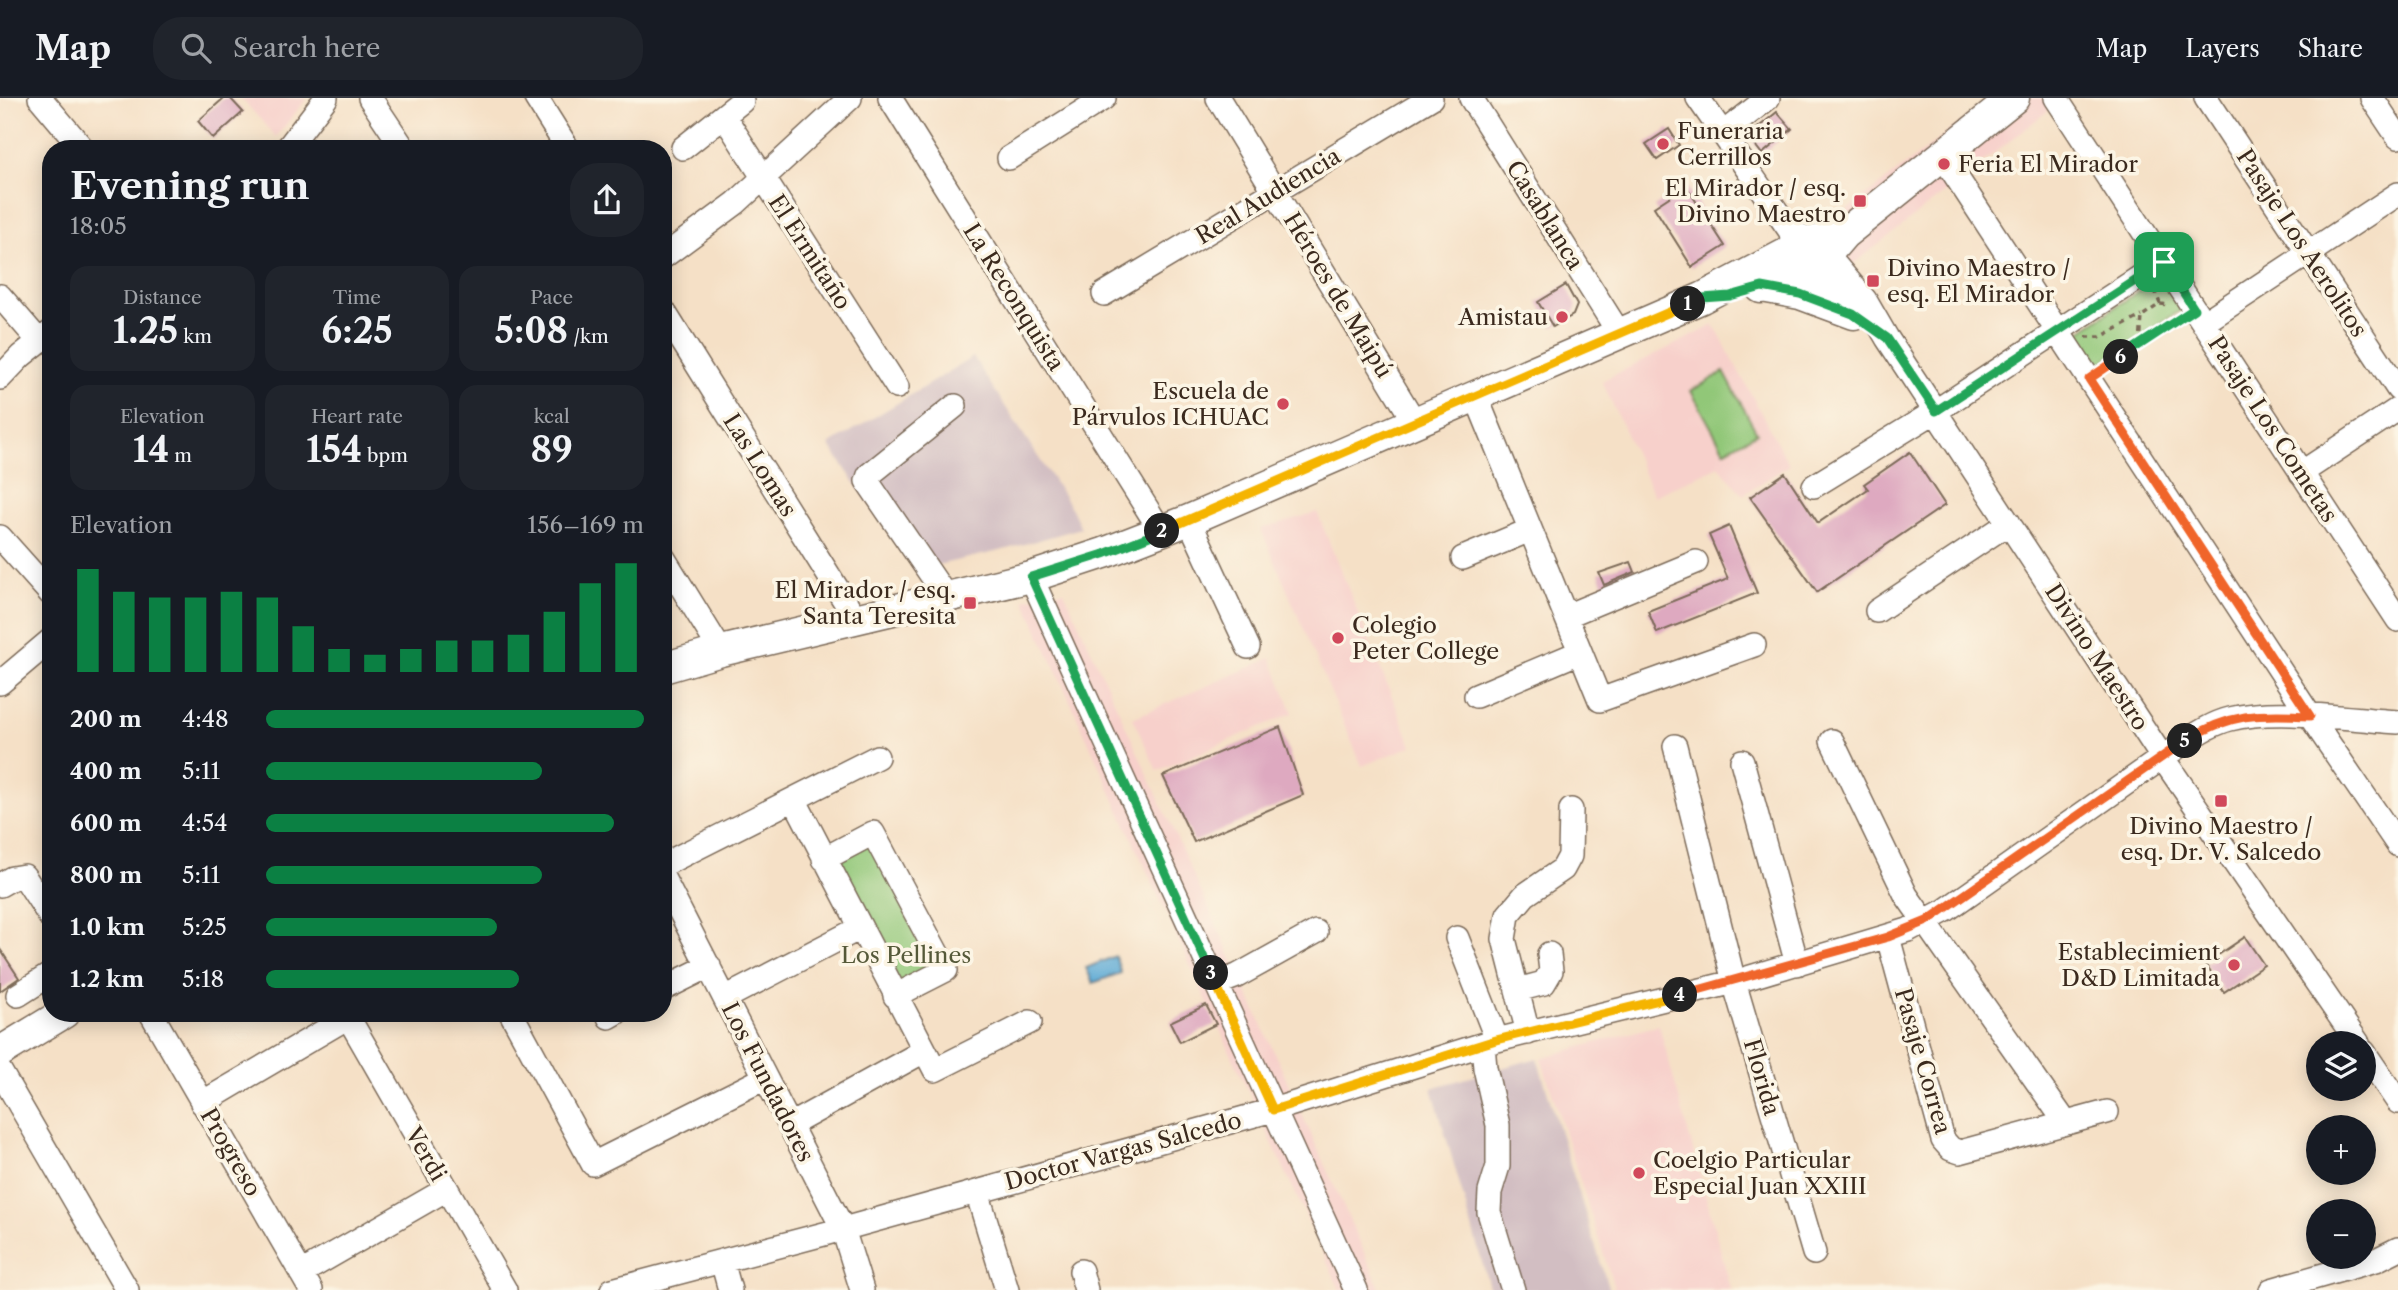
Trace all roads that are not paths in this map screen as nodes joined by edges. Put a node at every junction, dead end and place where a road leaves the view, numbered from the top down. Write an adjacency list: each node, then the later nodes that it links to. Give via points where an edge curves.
1 (40, 98): 22 (street)
2 (326, 98): 23 (street)
3 (370, 98): 24 (street)
4 (536, 98): 25 (street)
5 (850, 98): 29 (street)
6 (890, 98): 61 (street, La Reconquista)
7 (1104, 98): 28 (street)
8 (1218, 98): 30 (street, Héroes de Maipú)
9 (1431, 98): 18 (street, Real Audiencia)
10 (1471, 98): 44 (street, Casablanca)
11 (1698, 98): 20 (street, Divino Maestro)
12 (1768, 98): 20 (street)
13 (2014, 98): 27 (main road)
14 (2056, 98): 35 (street, Pasaje Los Cometas)
15 (2206, 98): 34 (street, Pasaje Los Aerolitos)
16 (2372, 98): 21 (street)
17 (743, 101): 19 (street)
18 (1405, 105): 30 (street, Real Audiencia)
19 (724, 116): 26 (street); 29 (street, El Ermitaño)
20 (1722, 134): 32 (street, Divino Maestro)
21 (2398, 137)
22 (75, 140)
23 (294, 140)
24 (398, 140)
25 (562, 140)
26 (683, 148)
27 (1942, 155): 32 (main road); 43 (street)
28 (1009, 158)
29 (763, 178): 33 (street); 49 (street, El Ermitaño)
30 (1276, 192): 37 (street, Real Audiencia); 55 (street, Héroes de Maipú)
31 (2398, 194): 34 (street)
32 (1813, 247): 36 (main road); 39 (main road); 40 (street, Divino Maestro); 46 (street, Divino Maestro, via 1866,300)
33 (672, 251)
34 (2308, 253): 41 (street); 50 (street, Pasaje Los Aerolitos)
35 (2164, 262): 41 (street, Pasaje Los Cometas); 43 (street)
36 (1762, 287): 39 (main road); 40 (main road, via 1800,294)
37 (1104, 294)
38 (0, 296): 45 (street)
39 (1702, 298): 44 (main road)
40 (1853, 314): 46 (street, Divino Maestro)
41 (2196, 314): 56 (street, Pasaje Los Cometas)
42 (672, 324): 71 (street, Las Lomas)
43 (2061, 330): 54 (street); 81 (street)
44 (1619, 333): 51 (main road)
45 (42, 334)
46 (1887, 338): 54 (street, Divino Maestro)
47 (42, 340): 48 (street)
48 (0, 378)
49 (897, 387)
50 (2398, 389)
51 (1475, 394): 55 (main road); 60 (street)
52 (955, 406): 68 (street, via 867,481)
53 (2398, 409): 56 (street)
54 (1936, 411): 57 (street); 59 (street, Divino Maestro)
55 (1414, 421): 58 (main road)
56 (2301, 473): 72 (street, Pasaje Los Cometas)
57 (1814, 486)
58 (1189, 520): 61 (main road); 74 (street)
59 (2009, 523): 69 (street); 86 (street, Divino Maestro)
60 (1530, 530): 63 (street); 70 (street)
61 (1161, 531): 66 (main road)
62 (0, 537): 67 (street)
63 (1463, 558)
64 (1696, 562): 70 (street)
65 (672, 572): 76 (street)
66 (1031, 577): 68 (main road); 107 (street)
67 (42, 584)
68 (947, 598): 71 (main road)
69 (1877, 611)
70 (1566, 616): 77 (street)
71 (856, 619): 76 (main road)
72 (2398, 620)
73 (1754, 645): 77 (street, via 1600,700)
74 (1248, 647)
75 (42, 648): 79 (street)
76 (721, 651): 78 (main road)
77 (1580, 652): 80 (street)
78 (672, 665)
79 (0, 683)
80 (1476, 696)
81 (2310, 716): 82 (street, Doctor Vargas Salcedo); 86 (street, Doctor Vargas Salcedo, via 2257,714 2227,720); 90 (street)
82 (2398, 722)
83 (1832, 741): 96 (street, via 1906,895)
84 (1675, 746): 105 (street, Florida)
85 (877, 757): 88 (street)
86 (2162, 757): 96 (street, Doctor Vargas Salcedo); 118 (street, Divino Maestro)
87 (1742, 761): 102 (street)
88 (793, 799): 91 (street); 92 (street)
89 (1571, 810): 108 (street, via 1570,856 1563,869 1525,895 1508,915 1504,939)
90 (2398, 845)
91 (824, 859): 97 (street); 110 (street, via 873,833 946,970)
92 (672, 860)
93 (0, 885): 95 (street, via 24,876)
94 (672, 895): 103 (street, Los Fundadores)
95 (42, 904)
96 (1927, 921): 99 (street, Doctor Vargas Salcedo); 130 (street)
97 (860, 928): 110 (street); 111 (street)
98 (1316, 932): 107 (street)
99 (1888, 937): 102 (street, Doctor Vargas Salcedo); 130 (street, Pasaje Correa, via 1943,1140 1951,1149 1960,1152)
100 (1457, 938): 120 (street)
101 (1549, 954): 108 (street, via 1549,977 1544,983)
102 (1797, 964): 105 (street, Doctor Vargas Salcedo)
103 (709, 966): 106 (street); 111 (street, Los Fundadores)
104 (42, 980): 109 (street)
105 (1734, 982): 119 (street, Doctor Vargas Salcedo); 136 (street, Florida)
106 (672, 984)
107 (1216, 984): 128 (street)
108 (1517, 990): 119 (street)
109 (18, 995)
110 (895, 996): 121 (street)
111 (725, 998): 125 (street, Los Fundadores)
112 (49, 1022): 122 (main road)
113 (155, 1022): 127 (street, Progreso)
114 (339, 1022): 127 (street)
115 (355, 1022): 132 (street, Verdi)
116 (516, 1022): 125 (street, via 593,1164)
117 (1030, 1022): 121 (street, via 935,1070)
118 (2350, 1031)
119 (1528, 1033): 120 (street, Doctor Vargas Salcedo)
120 (1490, 1043): 128 (street, Doctor Vargas Salcedo); 147 (street, via 1485,1068 1498,1125 1498,1166 1489,1212)
121 (924, 1051): 131 (street)
122 (0, 1052)
123 (2376, 1068): 126 (street)
124 (0, 1071): 140 (street)
125 (765, 1078): 131 (street, Los Fundadores)
126 (2396, 1094)
127 (202, 1103): 138 (street, Progreso)
128 (1273, 1110): 133 (street, Doctor Vargas Salcedo); 146 (street)
129 (2107, 1112): 130 (street, Pasaje Correa)
130 (2066, 1123)
131 (790, 1125): 134 (street, Los Fundadores)
132 (447, 1189): 138 (street); 141 (street, Verdi)
133 (977, 1192): 134 (street, Doctor Vargas Salcedo); 145 (street)
134 (843, 1229): 137 (street, Doctor Vargas Salcedo); 144 (street, Los Fundadores)
135 (2398, 1249): 139 (street)
136 (1814, 1253)
137 (722, 1261): 142 (street, Doctor Vargas Salcedo); 143 (street)
138 (306, 1281)
139 (2319, 1284): 148 (street)
140 (127, 1290)
141 (505, 1290)
142 (612, 1290)
143 (730, 1290)
144 (862, 1290)
145 (1007, 1290)
146 (1356, 1290)
147 (1513, 1290)
148 (2271, 1290)

